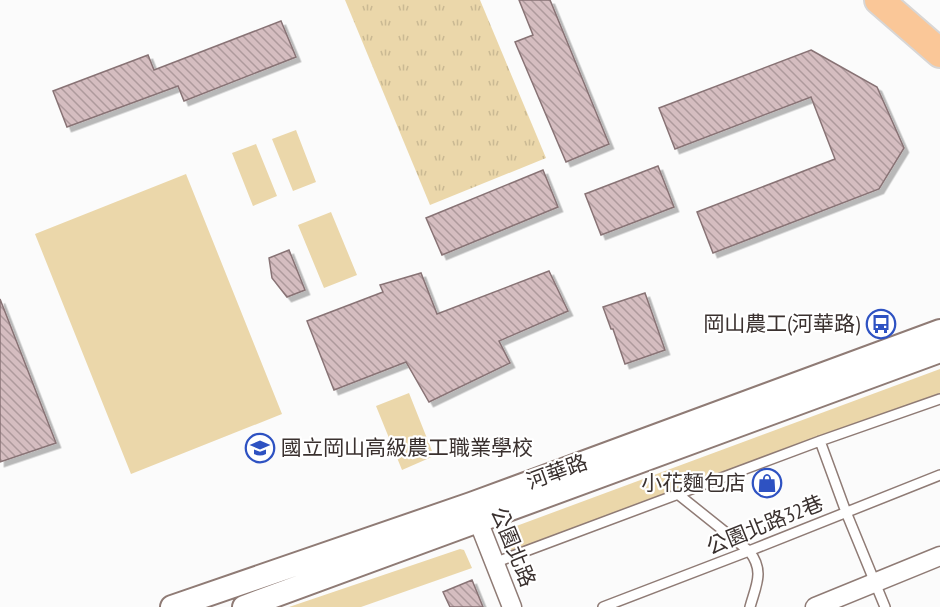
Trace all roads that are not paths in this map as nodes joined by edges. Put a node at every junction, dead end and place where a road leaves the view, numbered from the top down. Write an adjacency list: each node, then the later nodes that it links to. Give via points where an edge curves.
1 (879, 0): 2 (main road)
2 (940, 53)
3 (940, 331): 10 (street, 河華路)
4 (940, 351): 10 (street, 河華路)
5 (940, 399): 6 (lane)
6 (820, 441): 8 (lane); 9 (lane)
7 (940, 475): 9 (lane, 公園北路32巷)
8 (679, 495): 11 (lane); 13 (lane)
9 (846, 512): 11 (lane, 公園北路32巷); 14 (lane)
10 (475, 513): 13 (street, 公園北路); 15 (street, 河華路); 16 (street, 河華路)
11 (749, 551): 18 (lane, 公園北路32巷); 19 (lane, via 760,572)
12 (940, 556): 14 (street)
13 (495, 563): 17 (street, 公園北路)
14 (875, 583): 20 (street); 21 (lane)
15 (172, 607)
16 (244, 607)
17 (512, 607)
18 (603, 607)
19 (750, 607)
20 (815, 607)
21 (885, 607)

